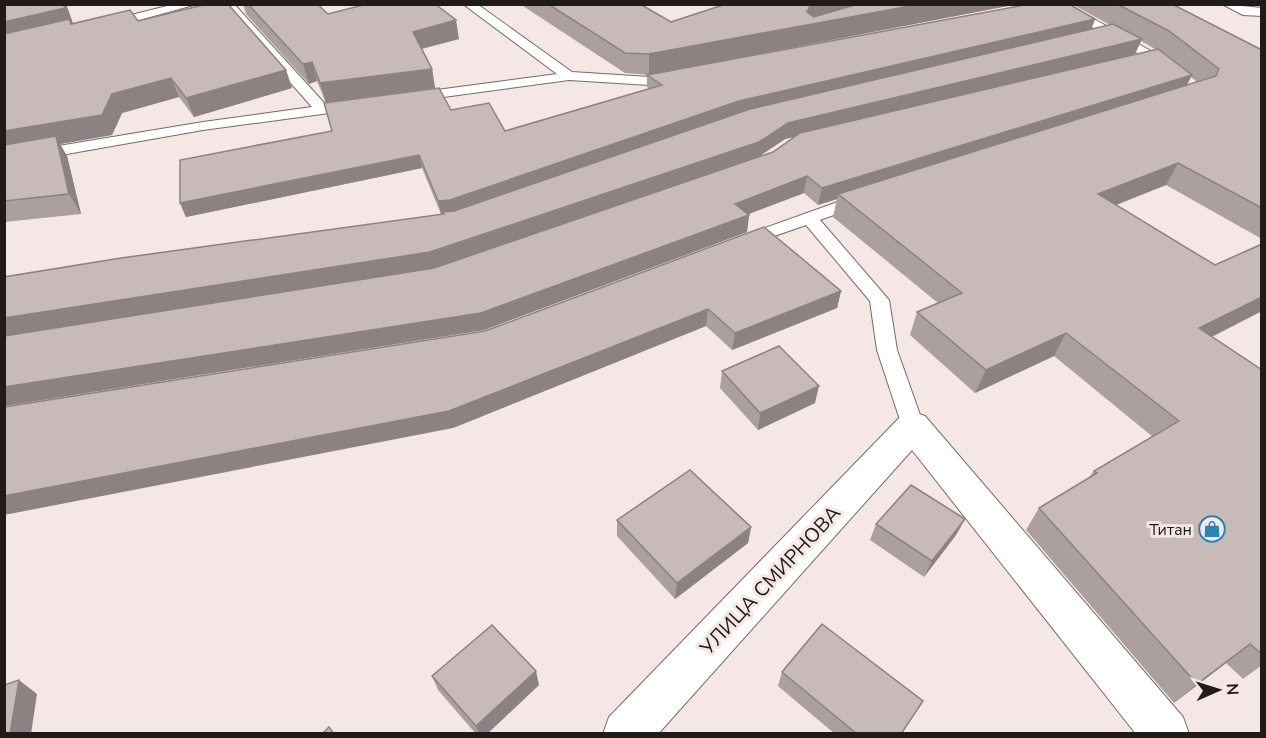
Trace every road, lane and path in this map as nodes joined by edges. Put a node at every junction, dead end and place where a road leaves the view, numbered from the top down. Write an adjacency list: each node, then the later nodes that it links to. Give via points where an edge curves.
1 (191, 4): 7 (lane)
2 (227, 4): 17 (lane)
3 (469, 4): 14 (lane)
4 (1228, 4): 6 (lane, via 1247,12)
5 (1052, 5): 8 (lane)
6 (1262, 12)
7 (98, 27)
8 (1109, 32): 9 (lane); 10 (lane)
9 (1086, 38)
10 (1153, 56): 11 (lane); 12 (lane)
11 (1119, 64)
12 (1172, 70)
13 (684, 75): 14 (lane, via 649,81)
14 (569, 76): 15 (lane)
15 (405, 99)
16 (369, 104): 17 (lane)
17 (322, 110): 18 (lane)
18 (4, 160)
19 (886, 191): 20 (lane)
20 (808, 217): 21 (lane); 22 (lane, via 879,300 887,350)
21 (731, 247)
22 (914, 426): 23 (street, УЛИЦА СМИРНОВА); 24 (street)
23 (626, 734)
24 (1166, 734)

